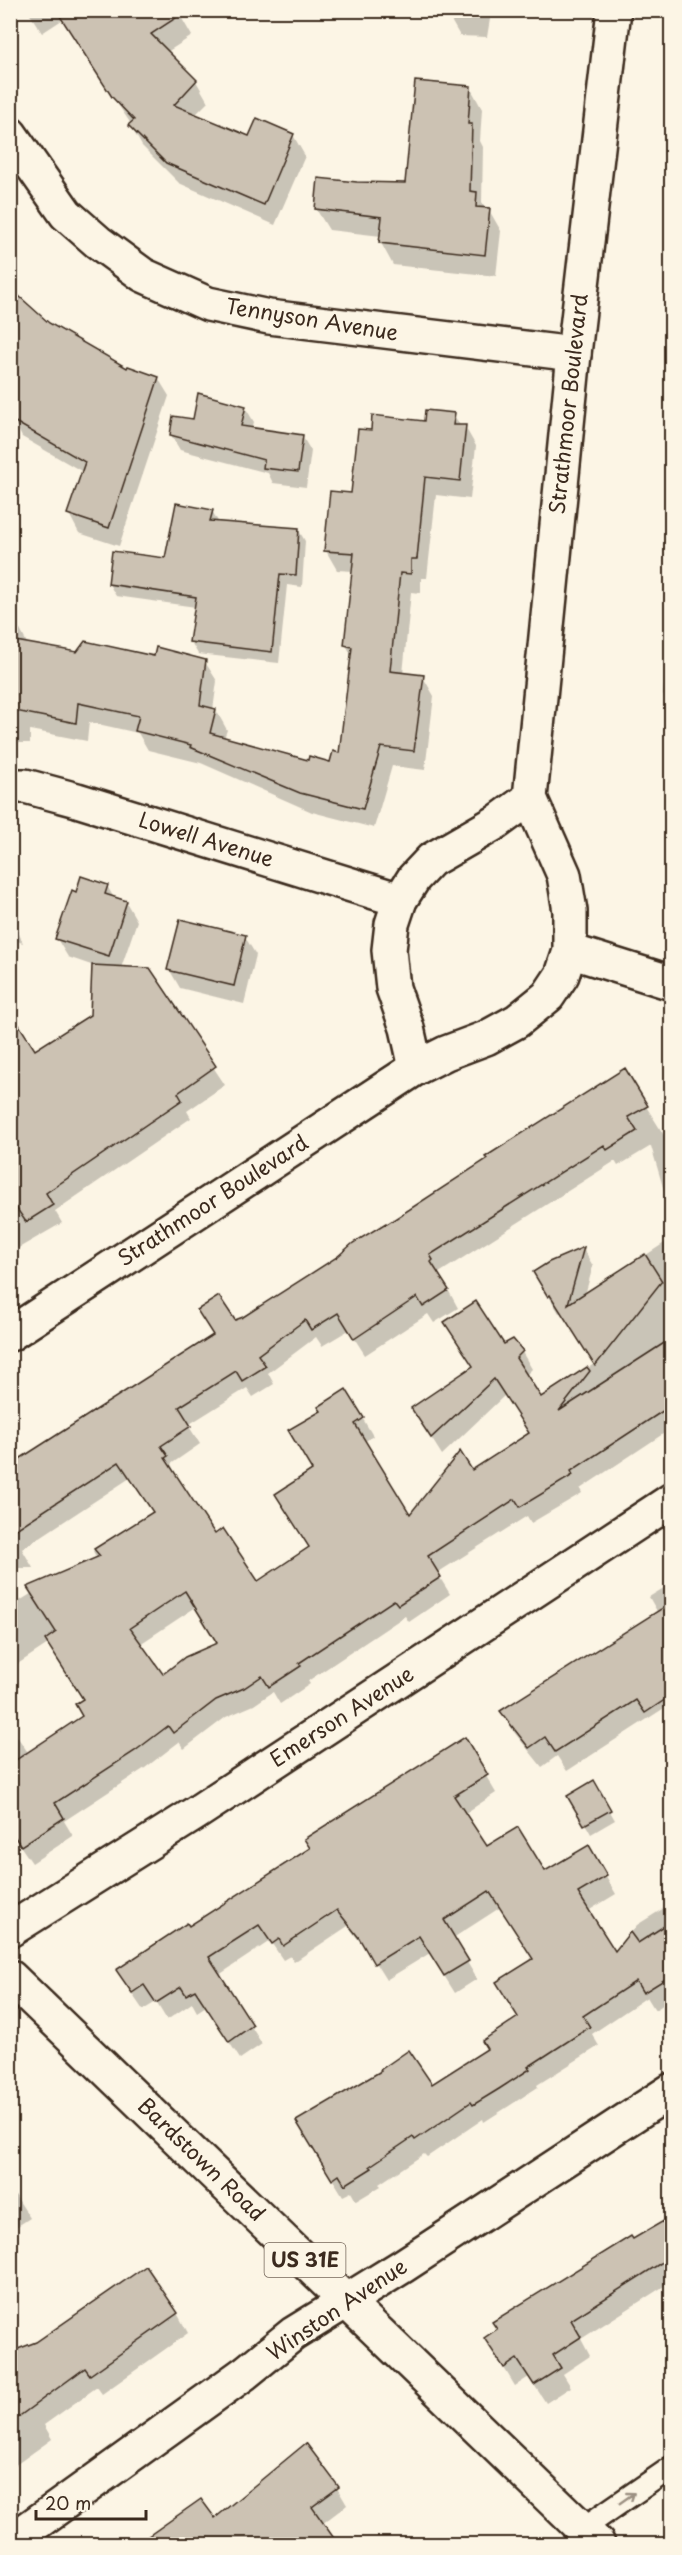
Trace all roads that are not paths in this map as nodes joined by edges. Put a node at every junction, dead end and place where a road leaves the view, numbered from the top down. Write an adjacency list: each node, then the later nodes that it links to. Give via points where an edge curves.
1 (614, 10): 3 (street, Strathmoor Boulevard)
2 (10, 134): 3 (street, Tennyson Avenue, via 66,214 90,235 143,275 208,304 269,317)
3 (574, 354): 5 (street, Strathmoor Boulevard)
4 (10, 786): 6 (street, Lowell Avenue, via 25,786 77,800)
5 (530, 798): 6 (street, via 431,860); 7 (street, via 564,875 570,911)
6 (400, 900): 9 (street, via 389,950 393,988)
7 (570, 951): 8 (street); 9 (street, via 562,975 548,996 517,1021)
8 (672, 983)
9 (416, 1068): 10 (street, Strathmoor Boulevard)
10 (10, 1334)
11 (672, 1500): 12 (street, Emerson Avenue, via 196,1813)
12 (10, 1930)
13 (10, 1977): 15 (street, Bardstown Road / US 31E)
14 (672, 2090): 15 (street, Winston Avenue)
15 (348, 2301): 17 (street, Bardstown Road / US 31E); 18 (street, Winston Avenue, via 293,2334)
16 (672, 2467): 17 (lane, one-way to 16)
17 (590, 2537)
18 (10, 2542)

